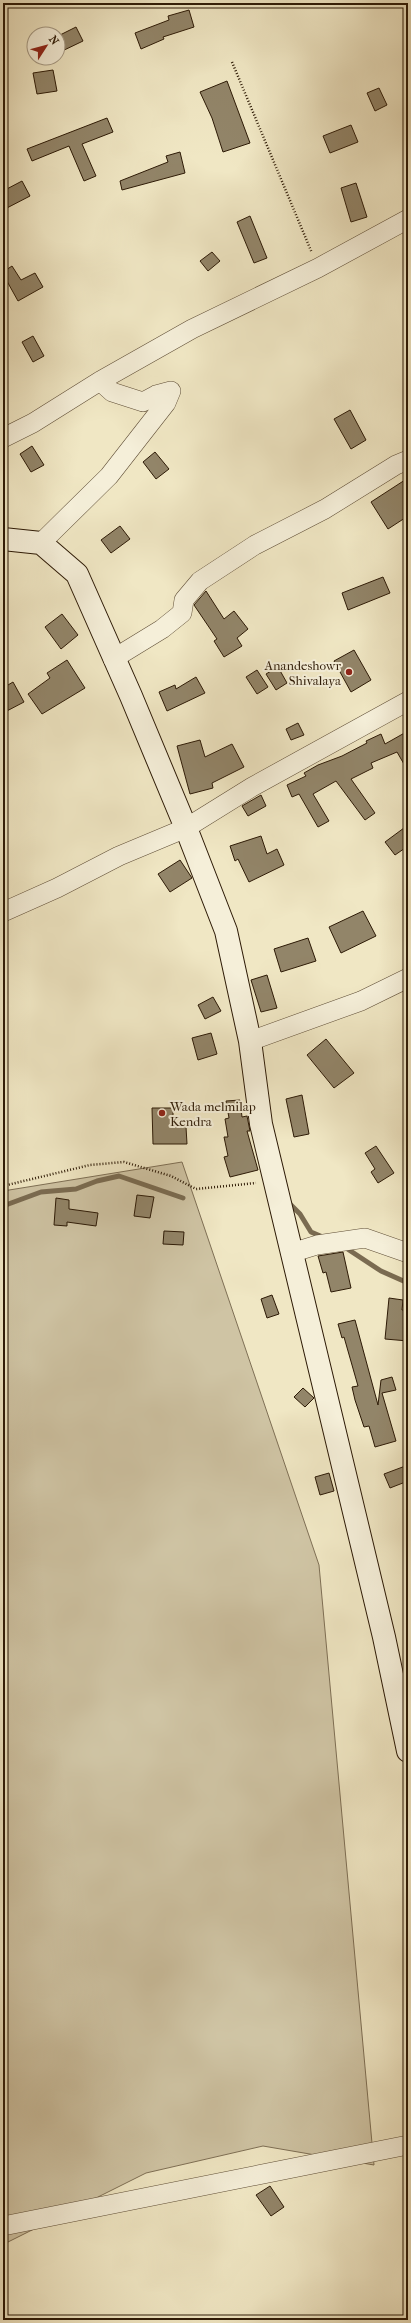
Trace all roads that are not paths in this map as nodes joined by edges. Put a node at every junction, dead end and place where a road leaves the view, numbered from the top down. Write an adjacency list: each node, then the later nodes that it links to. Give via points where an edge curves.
1 (408, 219): 2 (street, via 318,268 192,329)
2 (100, 381): 3 (street, via 33,423); 6 (street, via 112,392 143,402 171,391 166,403 109,476)
3 (3, 438)
4 (408, 460): 7 (street, via 325,509 256,545 200,581 184,600 182,613 162,629)
5 (3, 539): 6 (main road)
6 (41, 543): 7 (main road, via 76,574)
7 (113, 659): 9 (main road)
8 (408, 701): 9 (street, via 252,787)
9 (186, 828): 10 (street, via 119,856); 12 (main road, via 226,932)
10 (3, 912)
11 (408, 978): 12 (street, via 361,1001)
12 (250, 1042): 13 (main road, via 260,1124)
13 (291, 1253): 14 (street, via 317,1245 365,1238); 15 (main road, via 384,1637)
14 (408, 1253)
15 (408, 1752)
16 (408, 2145): 17 (street)
17 (3, 2226)

